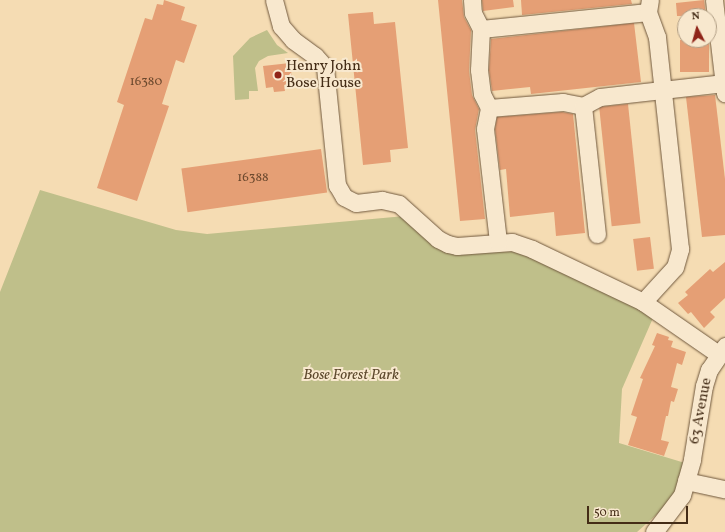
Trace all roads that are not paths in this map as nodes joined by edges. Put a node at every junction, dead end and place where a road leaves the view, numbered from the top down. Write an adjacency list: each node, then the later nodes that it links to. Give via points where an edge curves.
1 (274, 0): 11 (street, via 281,26 293,40 325,66 337,185 344,197 356,203 382,200 399,204 438,239 448,244 457,246)
2 (472, 0): 5 (street, via 473,13)
3 (714, 0): 6 (street)
4 (649, 6): 5 (street); 7 (street, via 657,37)
5 (480, 29): 9 (street, via 479,70 482,94)
6 (724, 88): 7 (street)
7 (663, 91): 8 (street, via 600,97); 12 (street, via 679,253 675,267)
8 (583, 106): 9 (street, via 563,102); 10 (street)
9 (489, 108): 11 (street, via 485,129)
10 (597, 234)
11 (498, 242): 12 (street, via 512,242 532,249)
12 (643, 302): 13 (street)
13 (721, 350): 14 (street, 63 Avenue, via 704,386)
14 (686, 480): 15 (street); 16 (street, 63 Avenue, via 682,495)
15 (725, 489)
16 (654, 532)

